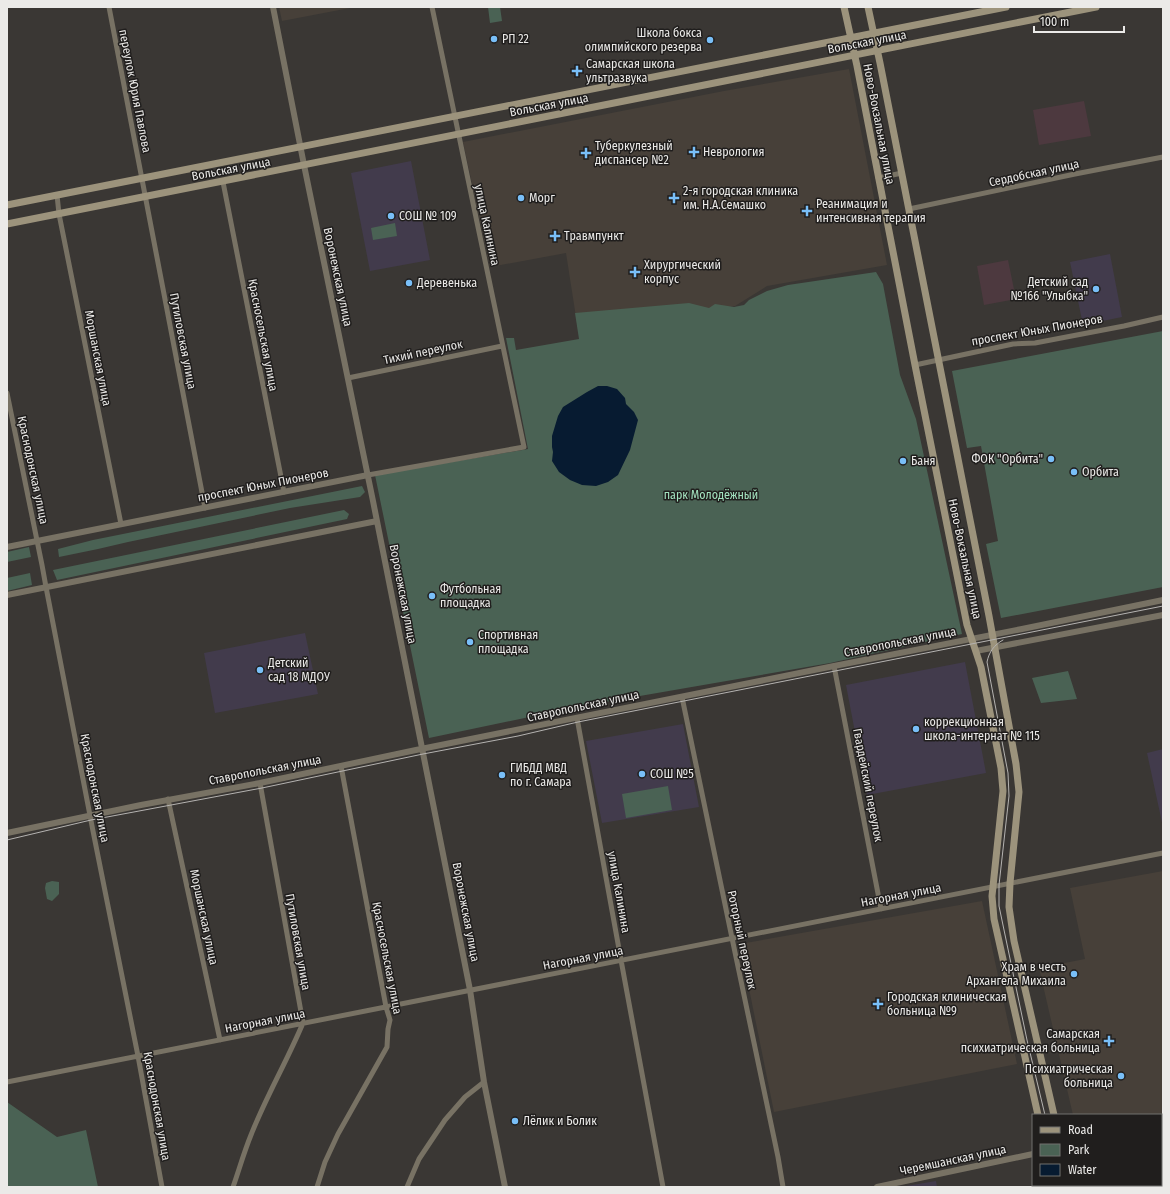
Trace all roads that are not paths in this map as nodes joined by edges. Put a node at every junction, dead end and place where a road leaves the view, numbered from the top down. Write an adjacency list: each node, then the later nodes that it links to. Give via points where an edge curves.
1 (109, 7): 18 (street, переулок Юрия Павлова)
2 (273, 7): 14 (street, Воронежская улица)
3 (432, 7): 12 (street, улица Калинина)
4 (844, 7): 9 (main road, Ново-Вокзальная улица)
5 (868, 7): 8 (main road, Ново-Вокзальная улица)
6 (1006, 7): 8 (main road, Вольская улица)
7 (1096, 7): 10 (main road, Вольская улица)
8 (874, 33): 9 (main road, Вольская улица); 10 (main road, Ново-Вокзальная улица)
9 (850, 38): 11 (main road, Ново-Вокзальная улица); 12 (main road, Вольская улица)
10 (878, 51): 11 (main road, Вольская улица); 17 (main road, Ново-Вокзальная улица)
11 (854, 55): 13 (main road, Вольская улица); 19 (main road, Ново-Вокзальная улица)
12 (455, 117): 13 (street, улица Калинина); 14 (main road, Вольская улица)
13 (458, 135): 16 (main road, Вольская улица); 28 (street, улица Калинина)
14 (301, 147): 16 (street, Воронежская улица); 18 (main road, Вольская улица)
15 (1163, 157): 24 (street, Сердобская улица)
16 (304, 165): 20 (main road, Вольская улица); 31 (street, Воронежская улица)
17 (902, 173): 19 (street); 24 (main road, Ново-Вокзальная улица)
18 (142, 178): 21 (main road, Вольская улица); 22 (street, Путиловская улица)
19 (878, 178): 30 (main road, Ново-Вокзальная улица)
20 (223, 182): 22 (main road, Вольская улица); 35 (street, Красносельская улица)
21 (57, 195): 23 (main road, Вольская улица); 25 (street, Моршанская улица)
22 (145, 197): 25 (main road, Вольская улица); 36 (street, Путиловская улица)
23 (7, 205)
24 (909, 209): 29 (main road, Ново-Вокзальная улица)
25 (59, 214): 26 (main road, Вольская улица); 38 (street, Моршанская улица)
26 (7, 224)
27 (1163, 317): 29 (street, проспект Юных Пионеров, via 1035,344 1013,344)
28 (502, 346): 31 (street, Тихий переулок); 33 (street, улица Калинина)
29 (938, 359): 30 (street, проспект Юных Пионеров); 45 (main road, Ново-Вокзальная улица)
30 (915, 365): 46 (main road, Ново-Вокзальная улица)
31 (348, 378): 34 (street, Воронежская улица)
32 (7, 393): 39 (street, Краснодонская улица)
33 (524, 447): 34 (street, проспект Юных Пионеров)
34 (368, 475): 35 (street, проспект Юных Пионеров); 37 (street, Воронежская улица)
35 (284, 492): 36 (street, проспект Юных Пионеров)
36 (205, 508): 38 (street, проспект Юных Пионеров)
37 (377, 521): 41 (street); 52 (street, Воронежская улица)
38 (121, 524): 39 (street, проспект Юных Пионеров)
39 (37, 541): 40 (street, проспект Юных Пионеров); 41 (street, Краснодонская улица)
40 (7, 547)
41 (46, 587): 42 (street); 56 (street, Краснодонская улица)
42 (7, 595)
43 (1163, 600): 45 (street, Ставропольская улица)
44 (1163, 615): 47 (street)
45 (993, 635): 46 (street, Ставропольская улица); 47 (main road, Ново-Вокзальная улица)
46 (972, 639): 48 (main road, Ново-Вокзальная улица); 49 (street, Ставропольская улица)
47 (995, 648): 48 (street); 59 (main road, Ново-Вокзальная улица, via 1019,792)
48 (976, 652): 60 (main road, Ново-Вокзальная улица, via 1001,768 1003,791)
49 (834, 666): 50 (street, Ставропольская улица); 61 (street, Гвардейский переулок)
50 (682, 697): 51 (street, Ставропольская улица); 62 (street, Роторный переулок)
51 (577, 718): 52 (street, Ставропольская улица); 63 (street, улица Калинина)
52 (422, 748): 53 (street, Ставропольская улица); 64 (street, Воронежская улица)
53 (341, 766): 54 (street, Ставропольская улица); 65 (street, Красносельская улица)
54 (260, 783): 55 (street, Ставропольская улица); 66 (street, Путиловская улица)
55 (168, 799): 56 (street, Ставропольская улица); 67 (street, Моршанская улица)
56 (90, 815): 57 (street, Ставропольская улица); 68 (street, Краснодонская улица)
57 (7, 833)
58 (1163, 853): 59 (street, Нагорная улица)
59 (1010, 883): 60 (street, Нагорная улица); 72 (main road, Ново-Вокзальная улица, via 1012,934)
60 (993, 887): 61 (street, Нагорная улица); 71 (main road, Ново-Вокзальная улица, via 994,919)
61 (881, 909): 62 (street, Нагорная улица)
62 (732, 938): 63 (street, Нагорная улица); 80 (street, Роторный переулок)
63 (620, 960): 64 (street, Нагорная улица); 79 (street, улица Калинина)
64 (470, 990): 65 (street, Нагорная улица); 70 (street, Воронежская улица)
65 (386, 1007): 66 (street, Нагорная улица); 76 (street, Красносельская улица, via 390,1020 387,1047 338,1134)
66 (303, 1023): 67 (street, Нагорная улица); 75 (street, via 250,1135)
67 (220, 1040): 68 (street, Нагорная улица)
68 (138, 1056): 69 (street, Нагорная улица); 74 (street, Краснодонская улица)
69 (7, 1082)
70 (484, 1082): 77 (street, via 465,1097 445,1120 419,1159); 78 (street, Воронежская улица)
71 (1038, 1114)
72 (1054, 1114)
73 (1032, 1154): 81 (street, Черемшанская улица)
74 (162, 1187)
75 (233, 1187)
76 (317, 1187)
77 (407, 1187)
78 (505, 1187)
79 (663, 1187)
80 (783, 1187)
81 (877, 1187)

